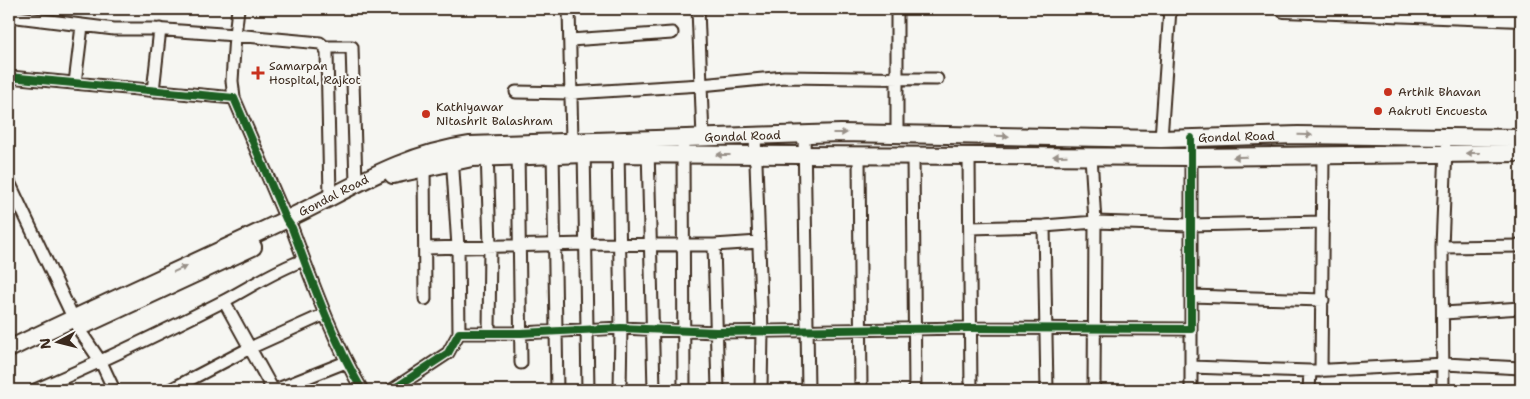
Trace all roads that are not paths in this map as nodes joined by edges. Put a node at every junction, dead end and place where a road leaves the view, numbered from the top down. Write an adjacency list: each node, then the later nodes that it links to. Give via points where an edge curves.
1 (238, 9): 12 (street)
2 (569, 9): 13 (street)
3 (698, 9): 19 (street)
4 (898, 9): 16 (street)
5 (1170, 9): 31 (street)
6 (1284, 9): 8 (main road)
7 (9, 16): 9 (street)
8 (1521, 18)
9 (82, 26): 10 (street); 18 (street)
10 (160, 29): 12 (street); 20 (street)
11 (672, 33): 13 (street)
12 (235, 35): 14 (street, via 320,43); 23 (street)
13 (570, 40): 22 (street)
14 (325, 47): 52 (street, via 352,47); 53 (street, via 328,53)
15 (9, 77): 18 (street)
16 (897, 79): 17 (street); 19 (street, via 784,77); 25 (street)
17 (937, 79)
18 (75, 83): 20 (street)
19 (701, 85): 22 (street); 28 (street)
20 (153, 92): 23 (street)
21 (516, 92): 22 (street)
22 (572, 93): 32 (street)
23 (234, 98): 56 (street)
24 (804, 133): 25 (main road, Gondal Road, one-way to 25); 26 (main road, Gondal Road); 44 (street)
25 (897, 133): 31 (main road, Gondal Road, one-way to 31)
26 (755, 135): 28 (main road, Gondal Road); 42 (street)
27 (682, 138): 28 (main road, Gondal Road); 35 (main road, Gondal Road); 41 (street)
28 (703, 138)
29 (1192, 138): 31 (main road, Gondal Road); 33 (main road, Gondal Road, one-way to 33, via 1298,135); 49 (street)
30 (1521, 138): 33 (main road, Gondal Road)
31 (1161, 139)
32 (580, 145): 34 (main road, Gondal Road); 36 (main road, Gondal Road); 61 (street)
33 (1446, 145): 39 (main road, Gondal Road, one-way to 33); 43 (main road, Gondal Road); 71 (street)
34 (618, 147): 35 (main road, Gondal Road); 62 (street)
35 (648, 147): 41 (main road, Gondal Road); 63 (street)
36 (553, 148): 38 (main road, Gondal Road); 64 (street)
37 (487, 150): 38 (main road, Gondal Road); 40 (main road, Gondal Road); 66 (street)
38 (518, 150): 67 (street)
39 (1521, 153)
40 (452, 154): 50 (main road, Gondal Road); 70 (street)
41 (683, 155): 42 (main road, Gondal Road, one-way to 41); 68 (street)
42 (757, 155): 44 (main road, Gondal Road); 60 (street)
43 (1323, 155): 49 (main road, Gondal Road, one-way to 49); 55 (street)
44 (805, 156): 47 (main road, Gondal Road); 94 (street)
45 (913, 156): 47 (main road, Gondal Road); 48 (main road, Gondal Road); 85 (street)
46 (1091, 156): 48 (main road, Gondal Road, one-way to 48); 49 (main road, Gondal Road); 54 (street)
47 (859, 157): 92 (street)
48 (969, 157): 59 (street)
49 (1191, 157): 57 (street)
50 (424, 161): 52 (main road, Gondal Road, via 385,168); 56 (main road, Gondal Road); 72 (street)
51 (9, 182): 81 (street)
52 (356, 183): 53 (main road, Gondal Road)
53 (330, 197): 56 (main road, Gondal Road)
54 (1095, 222): 57 (street); 58 (street); 82 (street)
55 (1323, 222): 57 (street); 76 (street)
56 (289, 224): 73 (street); 81 (main road, Gondal Road)
57 (1190, 225): 74 (street)
58 (1044, 226): 59 (street); 88 (street)
59 (970, 228): 86 (street)
60 (759, 242): 65 (street); 93 (street)
61 (586, 244): 62 (street); 64 (street); 87 (street)
62 (619, 244): 63 (street); 83 (street)
63 (650, 244): 68 (street); 84 (street)
64 (553, 245): 67 (street); 90 (street)
65 (714, 245): 68 (street); 96 (street)
66 (490, 246): 67 (street); 70 (street); 95 (street)
67 (520, 246): 98 (street)
68 (682, 246): 91 (street)
69 (1521, 246): 71 (street)
70 (458, 247): 72 (street); 97 (street)
71 (1442, 247): 79 (street)
72 (425, 248): 75 (street)
73 (304, 260): 77 (street); 80 (street)
74 (1192, 296): 76 (street); 89 (street)
75 (425, 299)
76 (1322, 300): 108 (street)
77 (224, 301): 99 (street); 102 (street)
78 (1521, 308): 79 (street)
79 (1444, 312): 105 (street)
80 (323, 315): 99 (street); 103 (street)
81 (76, 322): 100 (main road, Gondal Road); 101 (main road, Gondal Road); 102 (street)
82 (1094, 327): 88 (street); 89 (street); 127 (street)
83 (621, 328): 84 (street); 87 (street); 117 (street)
84 (651, 328): 91 (street); 118 (street)
85 (913, 328): 86 (street); 92 (street); 124 (street)
86 (969, 328): 88 (street); 125 (street)
87 (588, 329): 90 (street); 116 (street)
88 (1046, 329): 126 (street)
89 (1192, 329): 106 (street)
90 (555, 330): 98 (street); 115 (street)
91 (683, 330): 96 (street); 119 (street)
92 (859, 330): 94 (street); 123 (street)
93 (762, 331): 94 (street); 96 (street); 121 (street)
94 (806, 331): 122 (street)
95 (489, 332): 97 (street); 98 (street)
96 (716, 332): 120 (street)
97 (460, 333): 114 (street, via 448,353)
98 (521, 333): 104 (street)
99 (250, 348): 111 (street); 112 (street)
100 (9, 349)
101 (9, 360)
102 (101, 362): 109 (street); 110 (street)
103 (346, 362): 112 (street); 113 (street)
104 (520, 363)
105 (1445, 364): 107 (street); 108 (street); 130 (street)
106 (1191, 367): 108 (street); 128 (street)
107 (1521, 368)
108 (1315, 371): 129 (street)
109 (35, 390)
110 (114, 390)
111 (170, 390)
112 (274, 390)
113 (362, 390)
114 (392, 390)
115 (557, 390)
116 (588, 390)
117 (620, 390)
118 (654, 390)
119 (684, 390)
120 (718, 390)
121 (761, 390)
122 (808, 390)
123 (861, 390)
124 (915, 390)
125 (971, 390)
126 (1047, 390)
127 (1094, 390)
128 (1191, 390)
129 (1309, 390)
130 (1443, 390)

